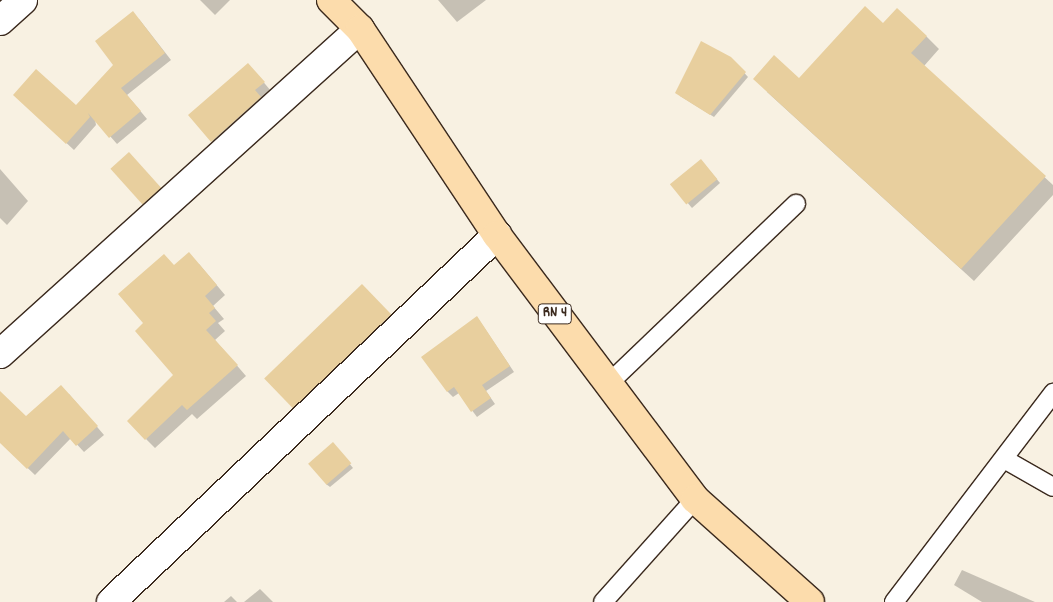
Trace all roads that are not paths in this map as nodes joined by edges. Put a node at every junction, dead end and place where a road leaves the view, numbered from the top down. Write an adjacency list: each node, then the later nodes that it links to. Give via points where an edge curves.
1 (23, 0): 3 (street)
2 (331, 0): 4 (highway, RN 4)
3 (0, 21)
4 (360, 29): 6 (highway, RN 4); 7 (street)
5 (796, 204): 8 (lane)
6 (497, 235): 8 (highway, RN 4); 13 (street)
7 (0, 354)
8 (607, 385): 12 (highway, RN 4)
9 (1053, 393): 10 (lane)
10 (1004, 459): 11 (lane); 16 (lane)
11 (1053, 487)
12 (695, 499): 14 (lane); 15 (highway, RN 4)
13 (111, 602)
14 (603, 602)
15 (810, 602)
16 (894, 602)

